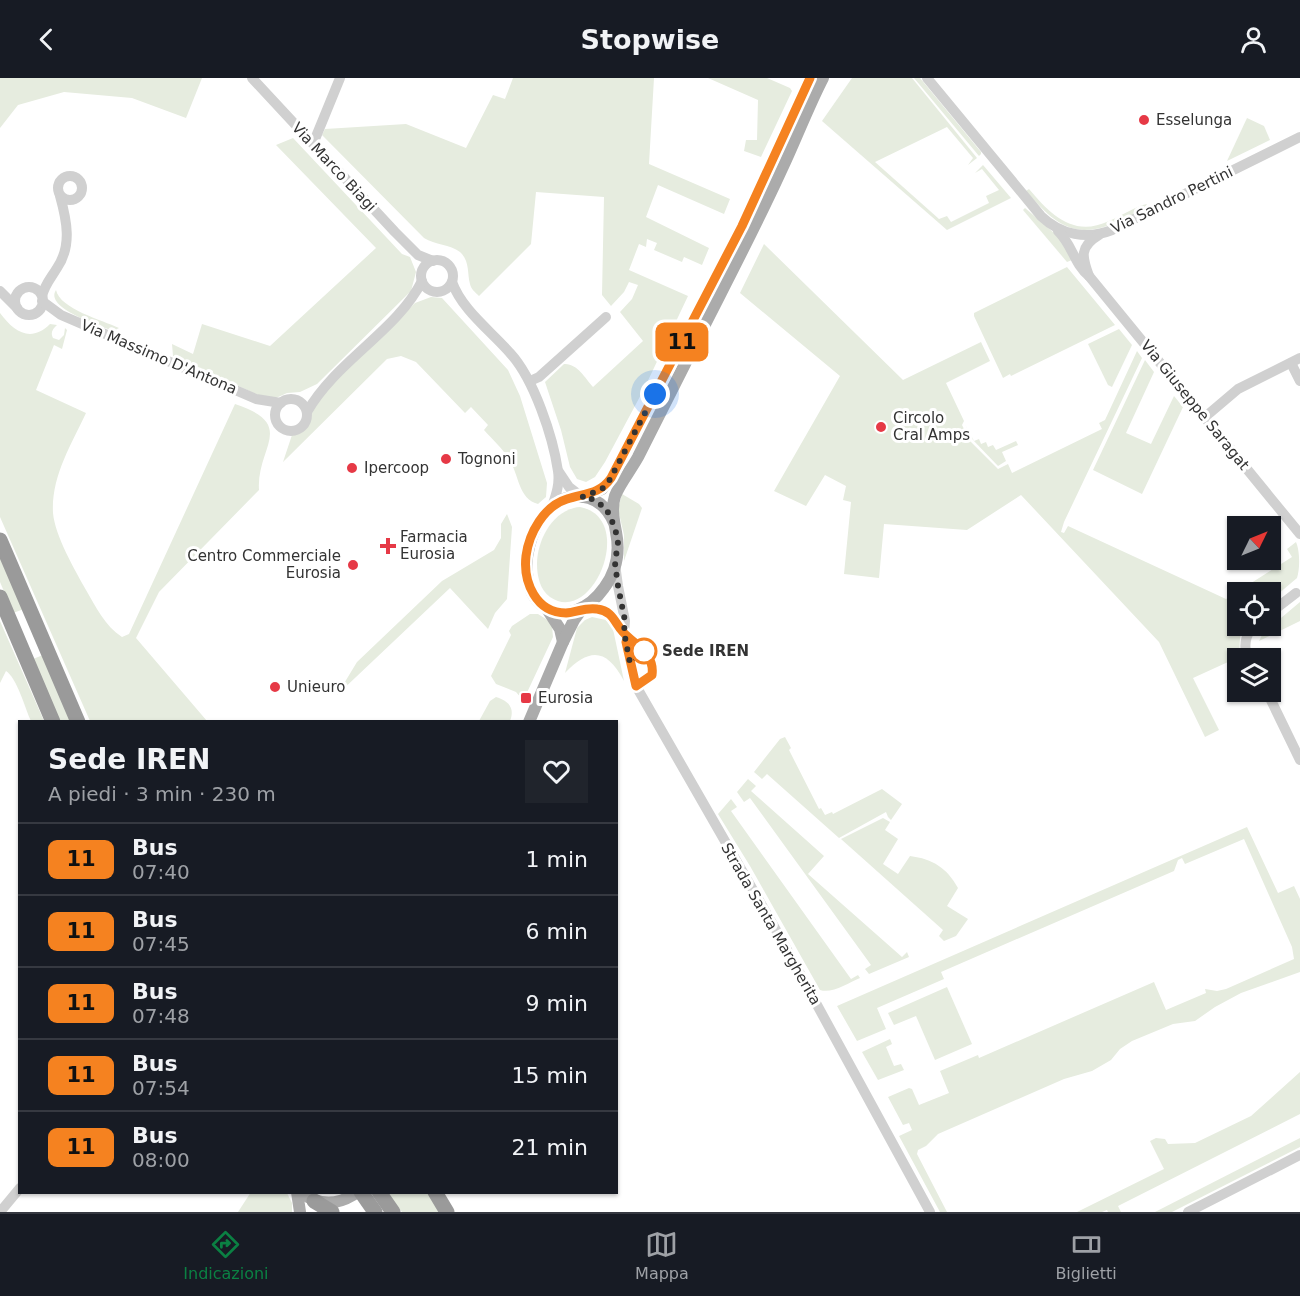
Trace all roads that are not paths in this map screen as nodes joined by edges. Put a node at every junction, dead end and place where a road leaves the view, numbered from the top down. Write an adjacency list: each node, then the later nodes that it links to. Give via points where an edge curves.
1 (252, 78): 7 (street, Via Marco Biagi)
2 (340, 78): 7 (street)
3 (810, 78): 42 (main road, via 747,216 611,478 602,489)
4 (823, 78): 44 (main road, via 757,221 615,496)
5 (927, 78): 11 (street, Via Sandro Pertini)
6 (1300, 137): 12 (street, Via Sandro Pertini)
7 (313, 144): 16 (street, Via Marco Biagi)
8 (60, 196): 9 (street, via 66,201); 9 (street, via 59,181 66,176 75,177 82,187); 10 (street)
9 (74, 200): 10 (street)
10 (66, 218): 20 (street, via 65,255)
11 (1051, 225): 13 (street, Via Sandro Pertini); 14 (street, Via Giuseppe Saragat)
12 (1104, 233): 13 (street, Via Sandro Pertini); 15 (street, via 1092,239)
13 (1078, 235): 14 (street, via 1070,240); 15 (street, via 1085,241)
14 (1071, 248): 19 (street, Via Giuseppe Saragat, via 1079,267)
15 (1085, 249): 19 (street, via 1082,259)
16 (418, 255): 17 (street, Via Marco Biagi); 18 (street, Via Marco Biagi)
17 (433, 261): 18 (street); 23 (street, via 443,261 451,268 453,277)
18 (424, 268): 21 (street)
19 (1089, 276): 39 (street, Via Giuseppe Saragat)
20 (49, 278): 22 (street); 25 (street)
21 (422, 281): 23 (street, via 428,289); 26 (street)
22 (26, 288): 24 (street, Via Massimo D'Antona); 25 (street, Via Massimo D'Antona, via 36,289); 27 (street, via 16,295)
23 (445, 288): 26 (street); 32 (street, via 462,300)
24 (0, 289): 27 (street, Via Massimo D'Antona)
25 (42, 299): 28 (street, via 40,309); 29 (street, Via Massimo D'Antona)
26 (413, 300): 34 (street)
27 (17, 308): 28 (street, Via Massimo D'Antona)
28 (32, 314): 29 (street, Via Massimo D'Antona)
29 (61, 315): 35 (street, Via Massimo D'Antona)
30 (606, 317): 32 (street)
31 (1296, 361): 33 (street); 39 (street, via 1234,391)
32 (530, 381): 41 (street)
33 (1300, 381)
34 (324, 386): 36 (street); 38 (street)
35 (256, 399): 37 (street, Via Massimo D'Antona); 40 (street, Via Massimo D'Antona)
36 (295, 399): 37 (street); 38 (street)
37 (282, 403): 40 (street, via 276,409)
38 (307, 412): 40 (street, via 304,425 296,430 281,428)
39 (1205, 417): 45 (street, Via Giuseppe Saragat)
40 (276, 418)
41 (559, 472): 42 (street, via 568,487); 43 (street)
42 (582, 497): 43 (main road, via 566,499); 44 (main road, via 602,505)
43 (552, 507): 51 (main road, via 533,531 526,559 531,591)
44 (614, 523): 47 (main road, via 618,542)
45 (1300, 534)
46 (0, 540): 57 (highway)
47 (615, 563): 52 (main road, via 603,589); 53 (street, Strada Santa Margherita)
48 (1299, 589): 50 (street)
49 (0, 597): 56 (highway)
50 (1281, 604)
51 (547, 608): 52 (main road, via 564,613); 54 (main road)
52 (582, 608): 53 (street, via 609,613); 54 (main road)
53 (624, 632): 71 (street, Strada Santa Margherita, via 636,686 780,937)
54 (563, 642): 58 (main road)
55 (1272, 702): 59 (street)
56 (52, 720)
57 (77, 720)
58 (530, 720)
59 (1300, 760)
60 (1300, 1155): 72 (street)
61 (18, 1190): 67 (street)
62 (357, 1194): 65 (main road); 66 (highway)
63 (380, 1194): 69 (highway)
64 (436, 1194): 70 (highway)
65 (316, 1203): 68 (main road)
66 (374, 1211)
67 (0, 1212)
68 (300, 1212)
69 (393, 1212)
70 (447, 1212)
71 (930, 1212)
72 (1188, 1212)

